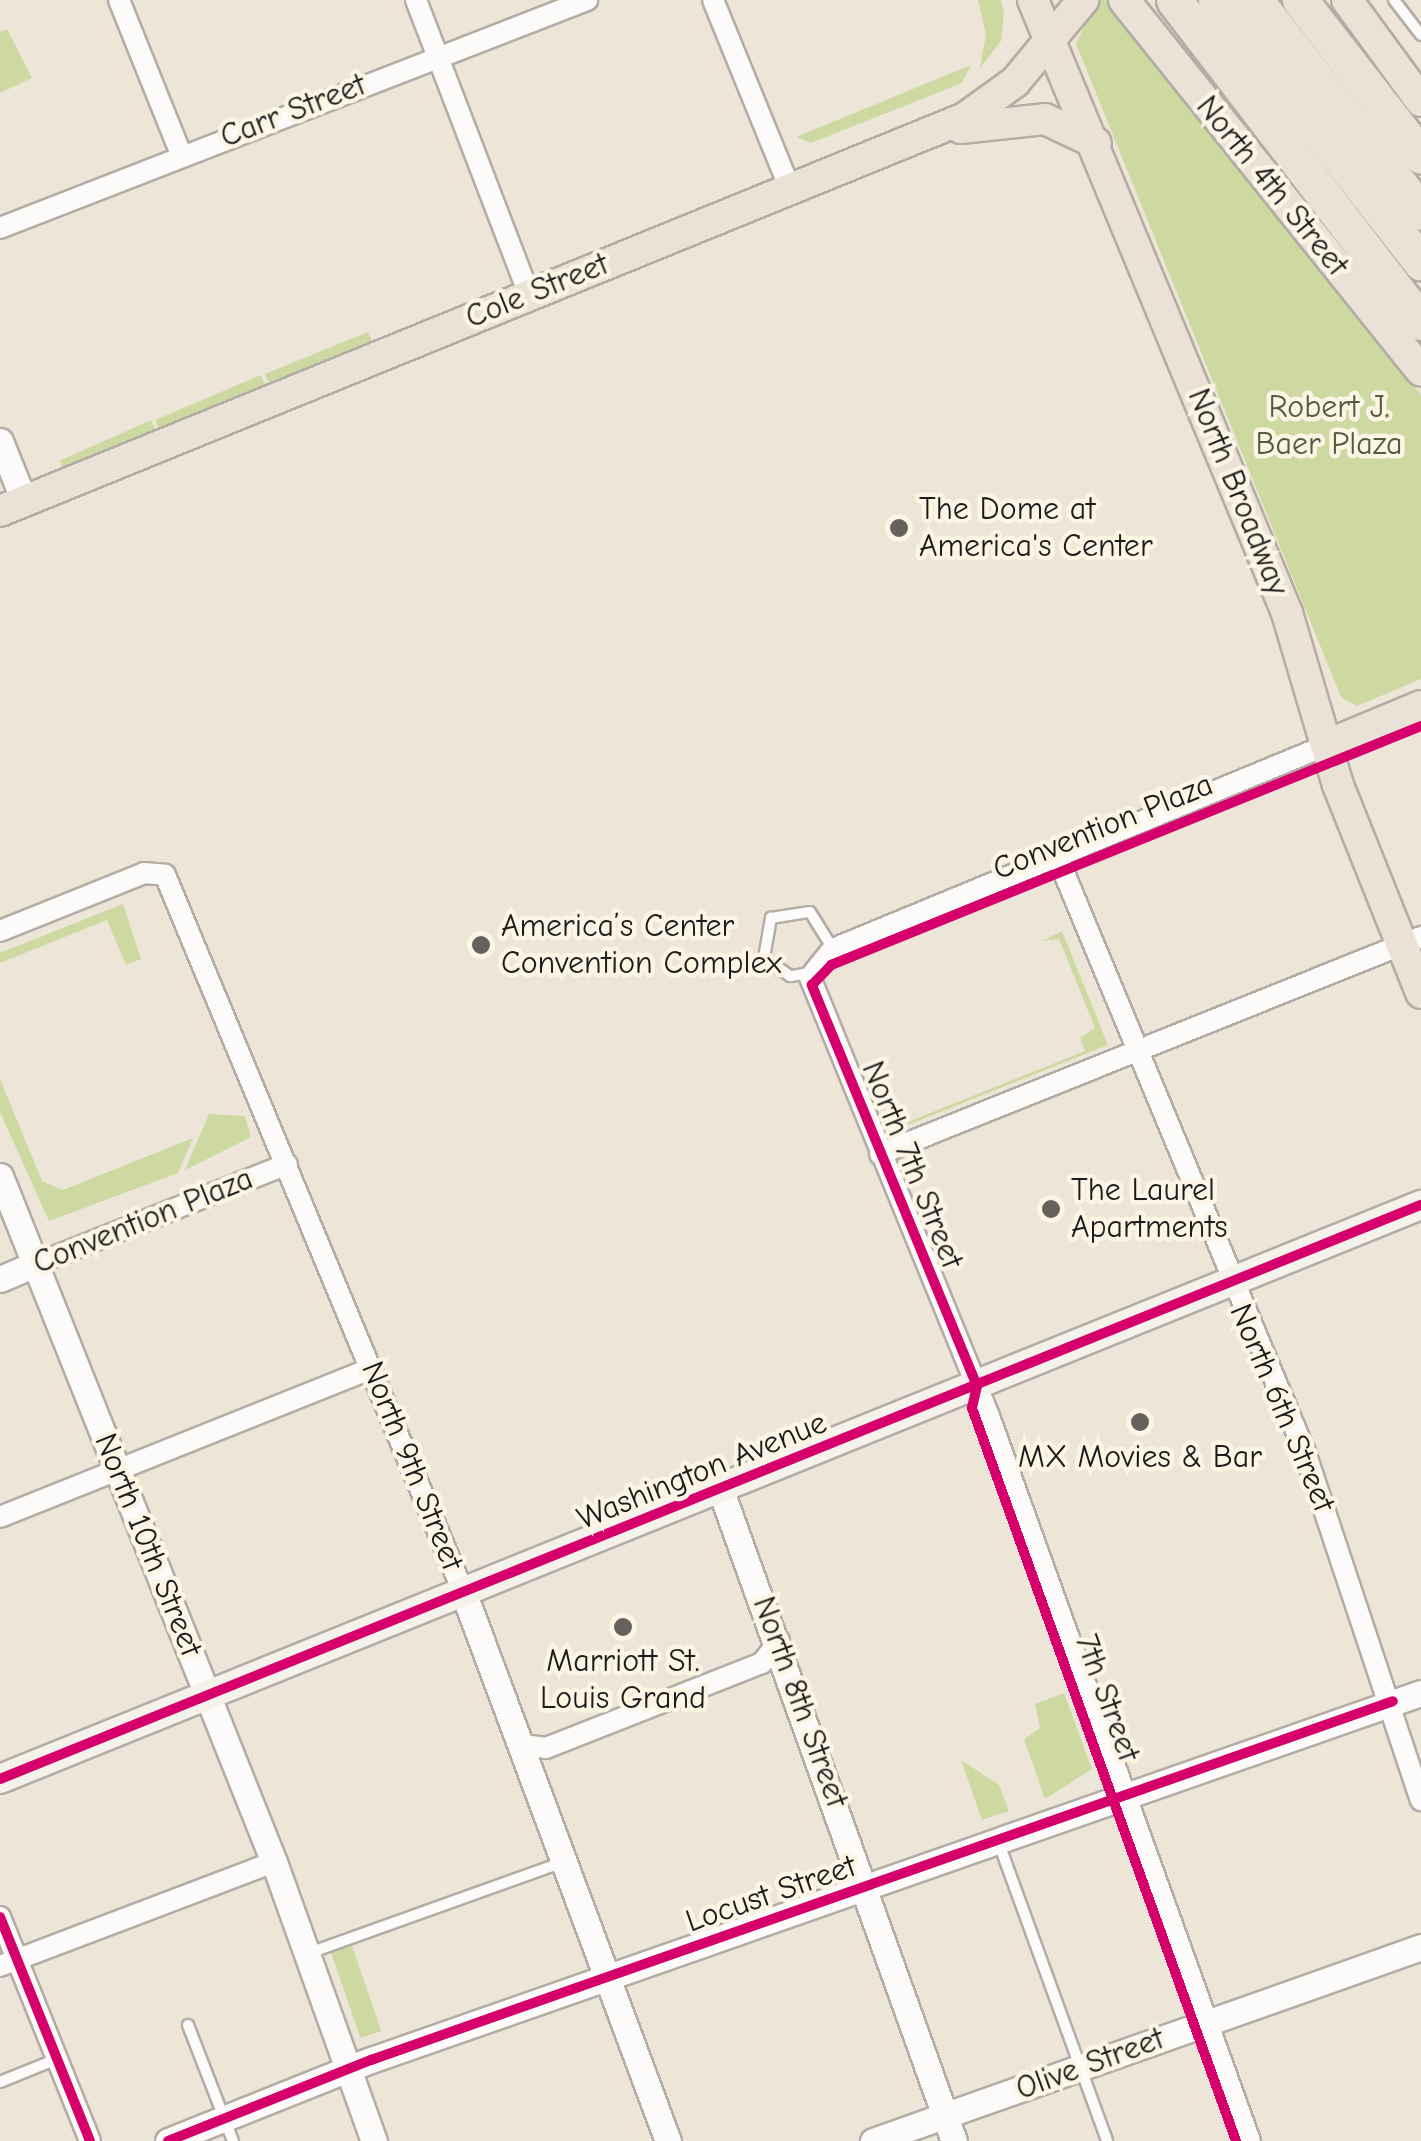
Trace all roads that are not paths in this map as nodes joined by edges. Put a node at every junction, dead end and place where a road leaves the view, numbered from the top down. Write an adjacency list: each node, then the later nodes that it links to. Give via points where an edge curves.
1 (119, 0): 21 (street)
2 (416, 0): 17 (street)
3 (587, 0): 17 (street, Carr Street)
4 (713, 0): 23 (street)
5 (1034, 0): 16 (main road, North Broadway)
6 (1054, 0): 16 (main road)
7 (1083, 0): 16 (main road, Cole Street)
8 (1124, 0): 29 (main road, North 4th Street)
9 (1174, 0): 28 (highway)
10 (1216, 0): 26 (highway)
11 (1255, 0): 24 (highway)
12 (1300, 0): 22 (highway)
13 (1346, 0): 18 (main road)
14 (1394, 0): 15 (lane)
15 (1421, 35)
16 (1052, 40): 19 (main road, Cole Street, via 998,99); 20 (main road, North Broadway)
17 (438, 57): 21 (street, Carr Street); 27 (street)
18 (1421, 101)
19 (938, 129): 20 (main road, via 1045,120); 23 (main road, Cole Street)
20 (1096, 142): 33 (main road, North Broadway, via 1287,613)
21 (181, 154): 25 (street, Carr Street)
22 (1421, 156)
23 (790, 188): 27 (main road, Cole Street)
24 (1421, 212)
25 (0, 228)
26 (1421, 262)
27 (529, 294): 31 (main road, Cole Street)
28 (1421, 322)
29 (1421, 371)
30 (0, 442): 31 (street)
31 (12, 506)
32 (1421, 706): 33 (main road, Convention Plaza)
33 (1326, 746): 34 (street, Convention Plaza); 36 (main road, North Broadway)
34 (1057, 856): 37 (street, Convention Plaza); 40 (street, North 6th Street)
35 (0, 932): 42 (street, North 9th Street, via 155,871 182,911)
36 (1412, 941): 39 (main road, North Broadway); 40 (street)
37 (833, 949): 38 (street, Convention Plaza); 38 (lane, via 810,912 772,918 764,958 790,976)
38 (813, 967): 41 (street, North 7th Street)
39 (1421, 992)
40 (1136, 1052): 41 (street); 47 (street, North 6th Street)
41 (880, 1154): 49 (street, North 7th Street)
42 (287, 1164): 45 (street, Convention Plaza); 48 (street, North 9th Street)
43 (0, 1176): 45 (street, North 10th Street)
44 (1421, 1206): 47 (main road, Washington Avenue)
45 (36, 1264): 46 (street, Convention Plaza); 50 (street, North 10th Street)
46 (0, 1279)
47 (1231, 1283): 49 (main road, Washington Avenue); 57 (street, North 6th Street, via 1305,1452)
48 (372, 1368): 50 (street); 53 (street, North 9th Street)
49 (977, 1386): 51 (main road, Washington Avenue); 60 (street, North 7th Street)
50 (118, 1469): 52 (street); 56 (street, North 10th Street)
51 (721, 1490): 53 (main road, Washington Avenue); 54 (street, North 8th Street)
52 (0, 1517)
53 (464, 1594): 56 (main road, Washington Avenue); 58 (street, North 9th Street)
54 (778, 1641): 58 (street, via 762,1663 546,1748); 65 (street, North 8th Street)
55 (1421, 1693): 57 (street, Locust Street)
56 (208, 1696): 59 (main road, Washington Avenue); 64 (street, North 10th Street)
57 (1392, 1701): 60 (street, Locust Street); 61 (street, North 6th Street)
58 (522, 1745): 63 (street, North 9th Street)
59 (0, 1778)
60 (1127, 1794): 62 (street, Locust Street); 71 (street, North 7th Street)
61 (1421, 1800)
62 (997, 1841): 65 (street, Locust Street); 75 (lane)
63 (565, 1861): 68 (lane); 70 (street, North 9th Street)
64 (274, 1862): 68 (street, North 10th Street); 69 (street)
65 (868, 1887): 70 (street, Locust Street); 77 (street, North 8th Street)
66 (0, 1917): 69 (street)
67 (1421, 1948): 71 (street, Olive Street)
68 (308, 1953): 74 (street, North 10th Street)
69 (9, 1963): 73 (street)
70 (610, 1977): 74 (street, Locust Street); 82 (street, North 9th Street)
71 (1207, 2023): 75 (street, Olive Street); 86 (street, North 7th Street)
72 (188, 2025): 78 (lane)
73 (57, 2059): 76 (lane); 79 (street)
74 (348, 2068): 78 (street, Locust Street); 81 (street, North 10th Street)
75 (1079, 2068): 77 (street, Olive Street); 85 (lane)
76 (0, 2082)
77 (946, 2116): 83 (street, Olive Street); 84 (street, North 8th Street)
78 (229, 2130): 80 (street, Locust Street)
79 (90, 2141)
80 (168, 2141)
81 (374, 2141)
82 (668, 2141)
83 (873, 2141)
84 (954, 2141)
85 (1107, 2141)
86 (1250, 2141)

